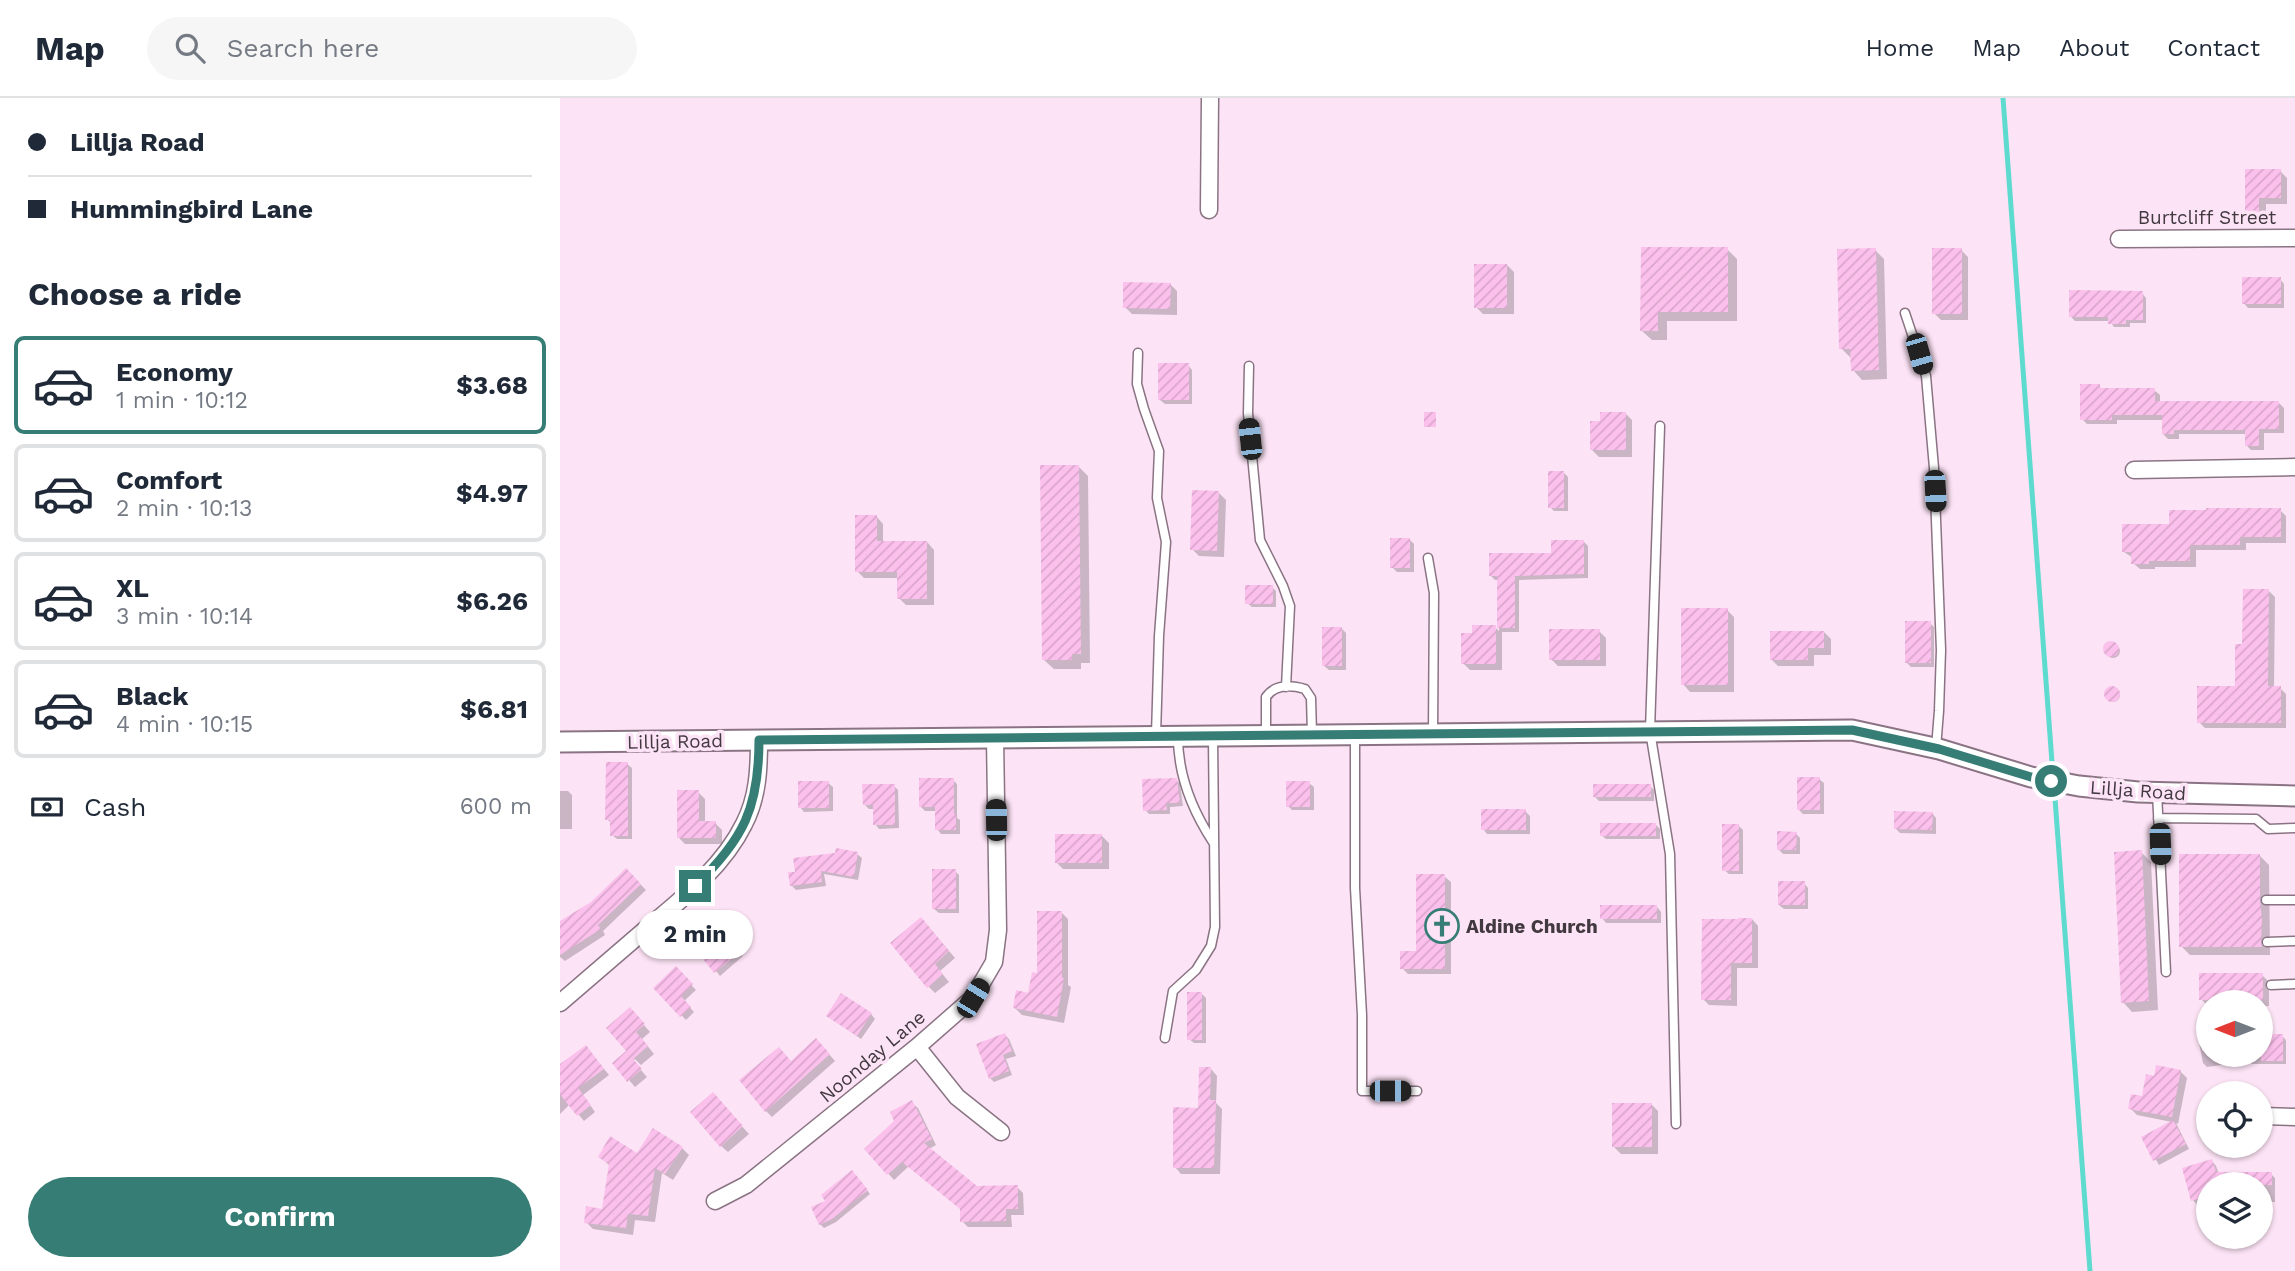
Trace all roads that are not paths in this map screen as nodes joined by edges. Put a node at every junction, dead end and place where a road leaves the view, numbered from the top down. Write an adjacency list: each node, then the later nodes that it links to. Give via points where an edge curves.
1 (1210, 98): 2 (street)
2 (1209, 210)
3 (2295, 238): 4 (street, Burtcliff Street)
4 (2119, 239)
5 (1905, 313): 24 (lane, via 1926,376 1934,468 1941,650)
6 (1138, 353): 20 (lane, via 1137,384 1159,451 1157,498 1166,542)
7 (1249, 366): 12 (lane, via 1248,414 1260,540 1290,606)
8 (1660, 425): 13 (lane)
9 (2295, 467): 10 (street)
10 (2134, 470)
11 (1428, 558): 14 (lane, via 1434,593)
12 (1286, 687): 15 (lane, via 1274,688 1266,697); 16 (lane, via 1305,689 1311,698)
13 (1650, 731): 14 (street, Lillja Road); 24 (street, Lillja Road, via 1852,730); 43 (lane, via 1670,854)
14 (1433, 733): 17 (street, Lillja Road)
15 (1266, 734): 16 (street, Lillja Road); 19 (street, Lillja Road)
16 (1312, 734): 17 (street, Lillja Road)
17 (1355, 734): 40 (lane, via 1363,1091)
18 (1178, 735): 19 (street, Lillja Road); 20 (street, Lillja Road); 29 (lane, via 1186,789)
19 (1213, 735): 29 (lane)
20 (1156, 736): 21 (street, Lillja Road)
21 (995, 737): 22 (street, Lillja Road); 39 (street, Noonday Lane, via 998,930 994,962 973,998)
22 (759, 740): 23 (street, Lillja Road); 37 (street, via 756,790 746,821 727,853 678,902)
23 (560, 742)
24 (1936, 748): 25 (street, Lillja Road, via 2031,777)
25 (2157, 793): 26 (street, Lillja Road); 27 (lane)
26 (2295, 796)
27 (2158, 818): 28 (lane, via 2256,819 2268,830); 34 (lane)
28 (2295, 828)
29 (1214, 845): 38 (lane, via 1211,946 1196,970 1173,991)
30 (2266, 900): 31 (lane)
31 (2295, 900)
32 (2295, 941): 33 (lane)
33 (2267, 942)
34 (2165, 972)
35 (2295, 984): 36 (lane)
36 (2271, 985)
37 (560, 1003)
38 (1165, 1038)
39 (917, 1047): 44 (street, via 957,1097); 45 (street, Noonday Lane, via 747,1185)
40 (1417, 1091)
41 (2273, 1116): 42 (street)
42 (2295, 1116)
43 (1675, 1124)
44 (1001, 1132)
45 (715, 1201)

